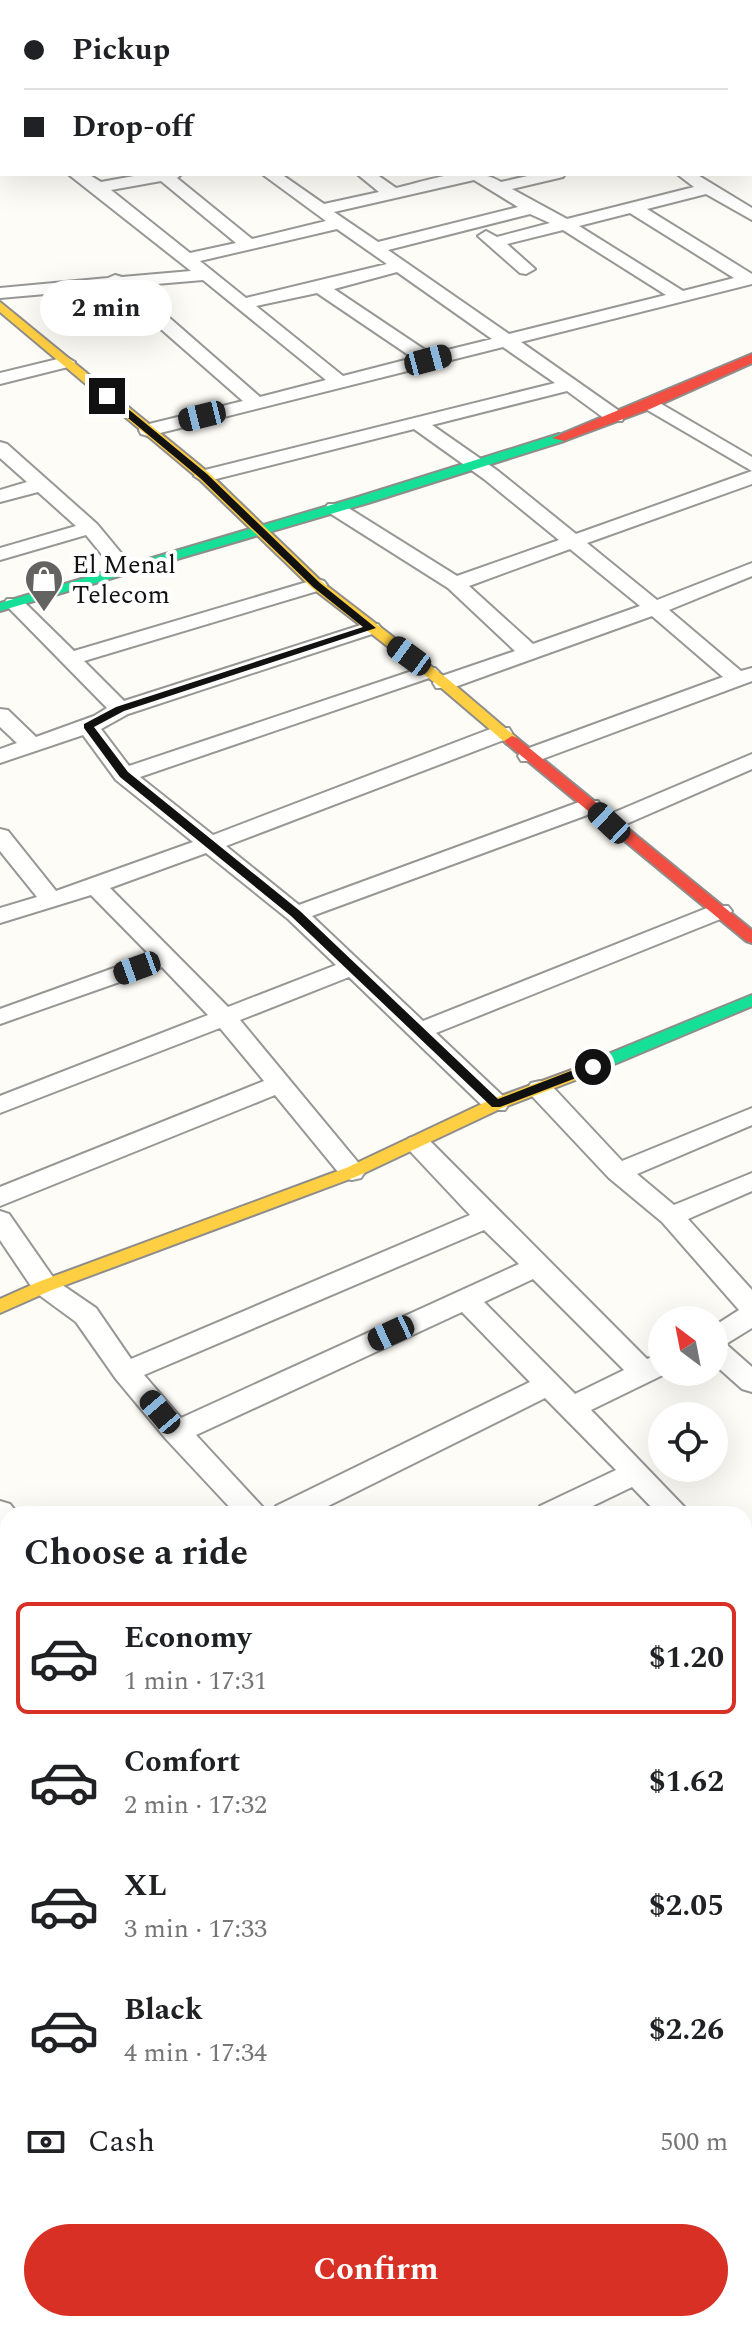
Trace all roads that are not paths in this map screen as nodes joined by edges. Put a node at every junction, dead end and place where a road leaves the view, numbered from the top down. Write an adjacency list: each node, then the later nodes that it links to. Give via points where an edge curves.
1 (79, 176): 10 (street)
2 (161, 176): 10 (street)
3 (168, 176): 24 (street)
4 (273, 176): 18 (street)
5 (368, 176): 13 (street)
6 (468, 176): 13 (street)
7 (480, 176): 11 (street)
8 (548, 176): 11 (street)
9 (688, 176): 12 (street)
10 (98, 187): 26 (street)
11 (497, 188): 17 (street)
12 (709, 188): 15 (street); 16 (street)
13 (392, 193): 18 (street)
14 (752, 196): 15 (street)
15 (730, 201): 19 (street)
16 (631, 206): 21 (street); 30 (street)
17 (532, 209): 21 (street); 22 (street)
18 (320, 210): 20 (street)
19 (752, 215)
20 (339, 223): 24 (street); 25 (street)
21 (565, 224): 23 (street); 34 (street)
22 (469, 226): 23 (street); 25 (street)
23 (496, 242): 28 (street)
24 (250, 246): 26 (street)
25 (374, 248): 27 (street)
26 (188, 259): 29 (street)
27 (399, 266): 32 (street); 37 (street)
28 (526, 269)
29 (204, 275): 31 (street); 35 (street)
30 (750, 279): 34 (street)
31 (115, 280): 33 (street); 44 (street)
32 (320, 287): 35 (street); 39 (street)
33 (0, 293)
34 (682, 298): 37 (street)
35 (243, 304): 42 (street)
36 (0, 306): 40 (street)
37 (505, 339): 39 (street); 43 (street)
38 (752, 358): 45 (street)
39 (428, 360): 42 (street)
40 (66, 362): 41 (street); 48 (street)
41 (0, 379)
42 (338, 381): 44 (street)
43 (570, 385): 46 (street); 47 (street)
44 (256, 403): 48 (street)
45 (651, 404): 46 (street); 51 (street)
46 (615, 417): 50 (street)
47 (417, 423): 50 (street); 52 (street)
48 (148, 430): 52 (street)
49 (0, 448): 54 (street)
50 (473, 465): 56 (street); 59 (street)
51 (752, 465)
52 (204, 476): 58 (street)
53 (752, 477): 59 (street)
54 (40, 485): 55 (street); 57 (street)
55 (0, 496)
56 (335, 508): 58 (street); 63 (street)
57 (90, 528): 60 (street); 61 (street)
58 (259, 531): 61 (street); 64 (street)
59 (572, 542): 63 (street); 66 (street)
60 (0, 554)
61 (124, 569): 65 (street)
62 (752, 569): 66 (street)
63 (455, 584): 68 (street)
64 (317, 585): 67 (street); 69 (street)
65 (7, 605): 69 (street)
66 (655, 608): 68 (street); 70 (street)
67 (371, 628): 71 (street); 72 (street)
68 (529, 652): 71 (street)
69 (70, 659): 72 (street)
70 (745, 677): 78 (street)
71 (436, 678): 75 (street); 80 (street)
72 (120, 709): 74 (street)
73 (0, 715): 76 (street)
74 (88, 726): 76 (street); 80 (street)
75 (501, 733): 78 (street); 84 (street)
76 (32, 745): 77 (street)
77 (0, 756)
78 (529, 756): 81 (street)
79 (747, 770): 82 (street)
80 (124, 775): 84 (street)
81 (590, 806): 82 (street); 88 (street)
82 (609, 823): 87 (street)
83 (0, 836): 86 (street)
84 (209, 844): 85 (street); 88 (street)
85 (95, 886): 86 (street); 91 (street)
86 (50, 898): 89 (street)
87 (720, 911): 90 (street); 96 (street)
88 (296, 914): 92 (street)
89 (0, 916)
90 (752, 938)
91 (165, 958): 94 (street); 95 (street)
92 (354, 967): 95 (street); 96 (street)
93 (752, 1000): 98 (street)
94 (0, 1017)
95 (224, 1017): 97 (street); 100 (street)
96 (420, 1031): 99 (street)
97 (277, 1085): 103 (street); 106 (street)
98 (540, 1089): 99 (street); 104 (street)
99 (496, 1104): 102 (street)
100 (0, 1105)
101 (752, 1116): 104 (street)
102 (418, 1144): 103 (street); 108 (street)
103 (352, 1172): 111 (street)
104 (618, 1172): 107 (street)
105 (752, 1181): 107 (street)
106 (0, 1197)
107 (671, 1216): 114 (street)
108 (488, 1218): 110 (street); 120 (street)
109 (0, 1220): 111 (street)
110 (536, 1267): 112 (street); 118 (street)
111 (45, 1286): 113 (street); 120 (street, via 86,1315)
112 (465, 1299): 122 (street); 124 (street)
113 (0, 1307)
114 (752, 1307)
115 (752, 1315): 116 (street)
116 (728, 1330)
117 (728, 1361): 121 (street)
118 (648, 1364)
119 (648, 1370): 123 (street)
120 (126, 1372): 124 (street)
121 (752, 1382)
122 (549, 1384): 123 (street); 127 (street)
123 (571, 1407): 125 (street)
124 (176, 1432): 126 (street)
125 (636, 1473): 128 (street); 129 (street)
126 (246, 1506)
127 (303, 1506)
128 (567, 1506)
129 (668, 1506)

